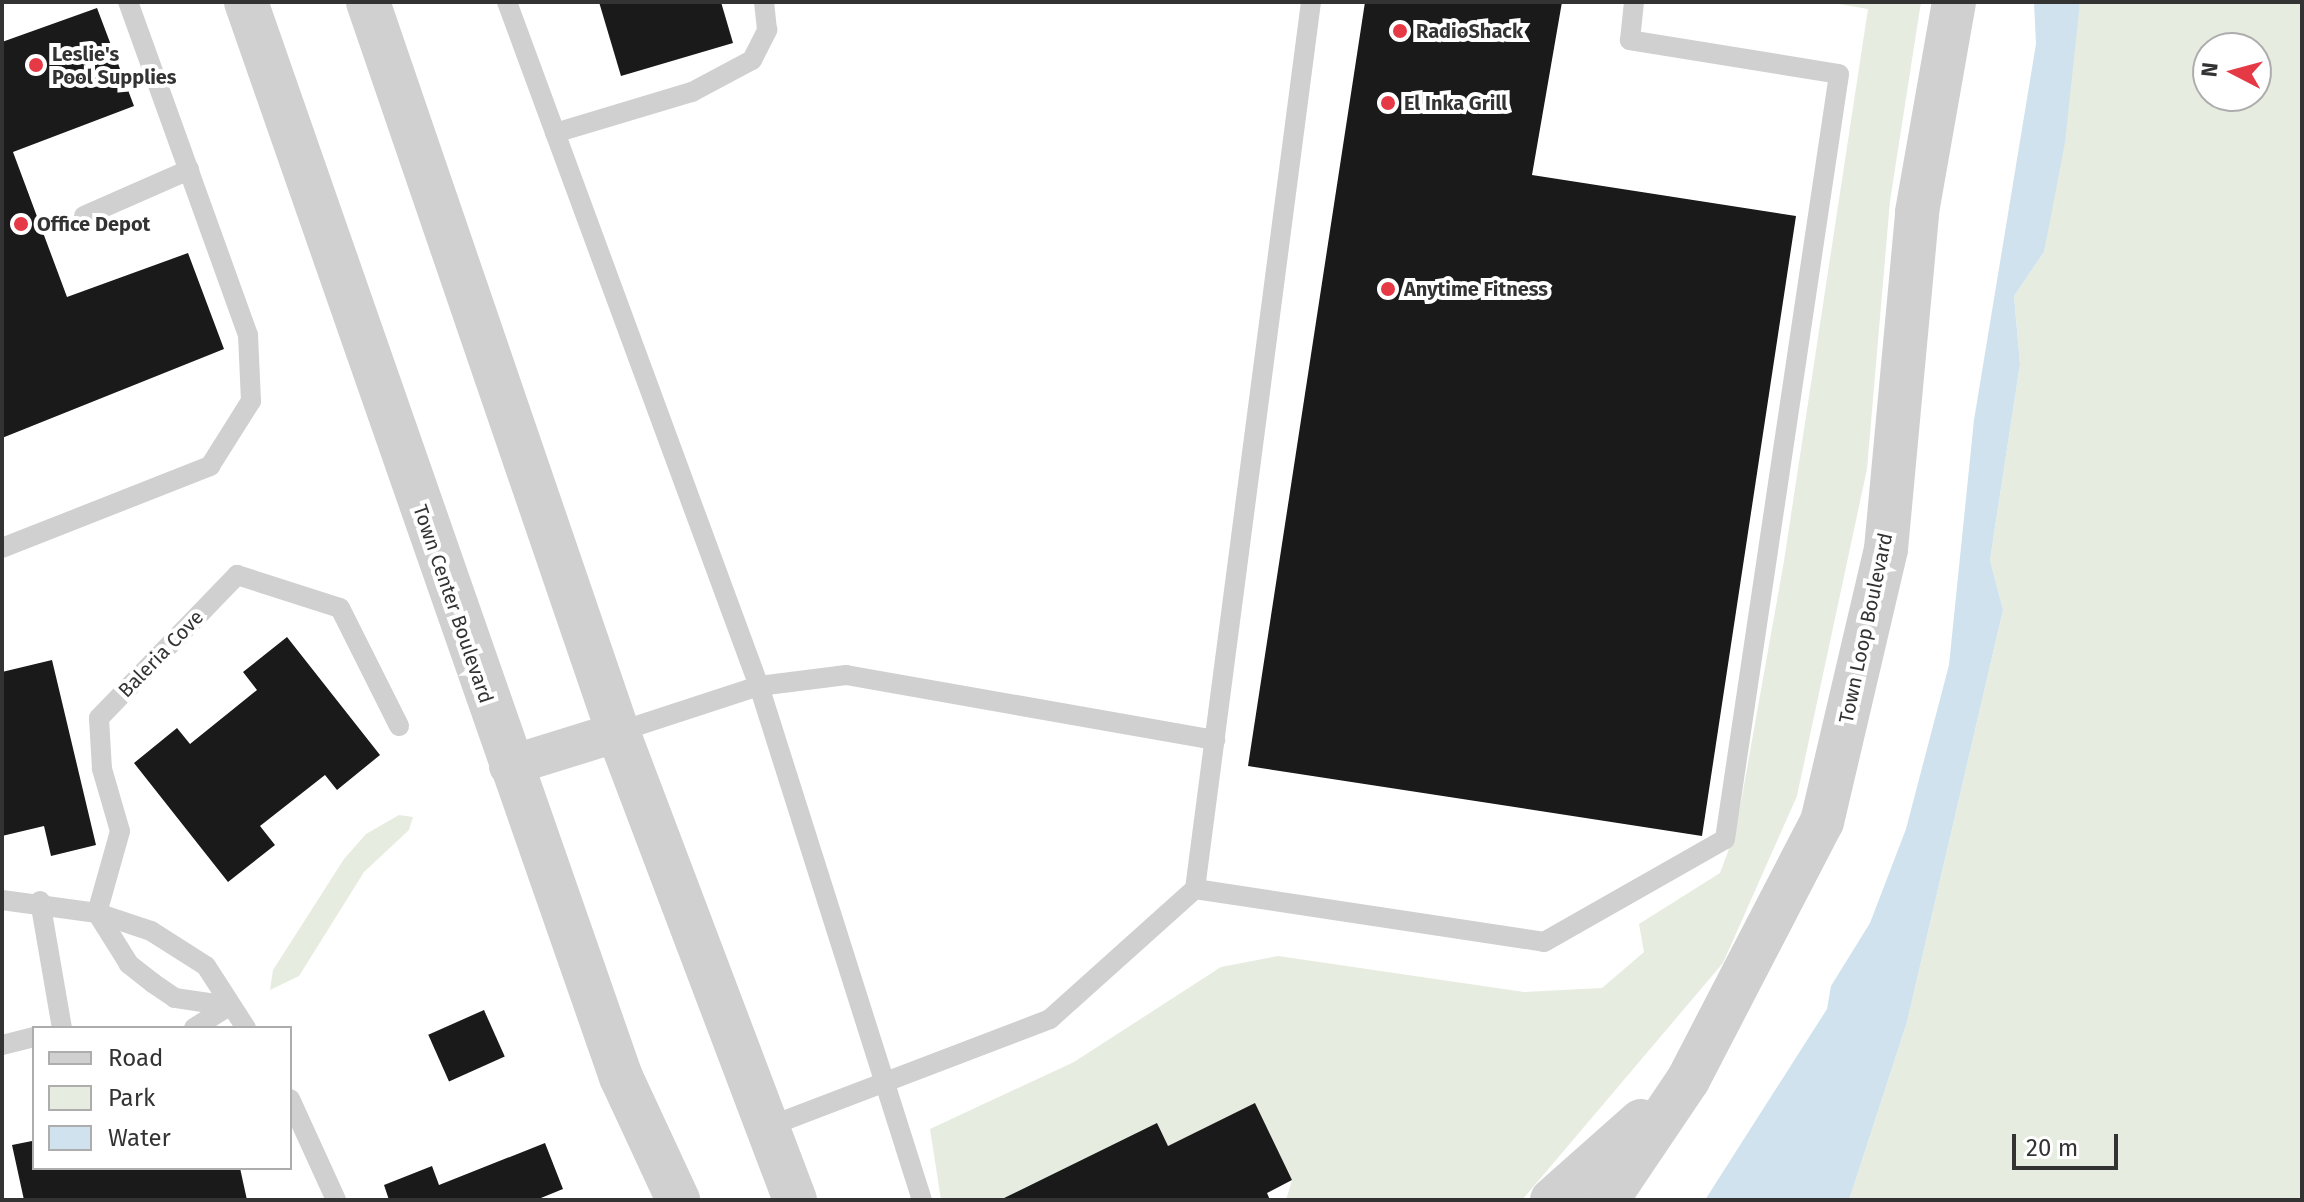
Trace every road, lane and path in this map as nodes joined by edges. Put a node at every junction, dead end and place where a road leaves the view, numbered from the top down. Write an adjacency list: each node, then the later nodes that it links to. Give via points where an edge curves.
1 (128, 2): 11 (lane)
2 (246, 2): 19 (street, Town Center Boulevard)
3 (336, 2): 13 (street, via 415,233)
4 (368, 2): 13 (street)
5 (507, 2): 10 (lane)
6 (764, 2): 10 (lane, via 767,30 752,60 692,92)
7 (1311, 2): 18 (lane)
8 (1634, 2): 20 (lane, via 1630,40 1839,74 1725,839 1544,942)
9 (1954, 2): 31 (street, Town Loop Boulevard, via 1917,212 1886,549 1822,822)
10 (555, 133): 15 (lane)
11 (189, 170): 12 (lane); 14 (lane, via 248,335 251,401 210,466)
12 (84, 216)
13 (476, 325): 17 (street)
14 (2, 548)
15 (759, 686): 17 (lane); 18 (lane, via 846,675); 30 (lane)
16 (399, 726): 23 (lane, Baleria Cove, via 340,608 237,575 99,718 102,769 120,831)
17 (618, 732): 19 (street); 33 (street)
18 (1215, 740): 20 (lane)
19 (509, 766): 35 (street, Town Center Boulevard, via 621,1077)
20 (1195, 889): 30 (lane, via 1050,1019)
21 (2, 900): 22 (lane)
22 (40, 901): 23 (lane); 25 (lane)
23 (97, 913): 24 (lane, via 178,946 206,966); 24 (lane, via 129,964 175,998)
24 (229, 1006): 26 (lane); 27 (lane)
25 (62, 1026)
26 (197, 1026)
27 (244, 1026)
28 (32, 1038): 29 (lane)
29 (2, 1045)
30 (889, 1080): 33 (lane); 37 (lane)
31 (1688, 1080): 38 (street, Town Loop Boulevard); 39 (street, Town Loop Boulevard)
32 (292, 1103): 34 (lane)
33 (765, 1128): 36 (street)
34 (336, 1200)
35 (678, 1200)
36 (795, 1200)
37 (922, 1200)
38 (1552, 1200)
39 (1607, 1200)

